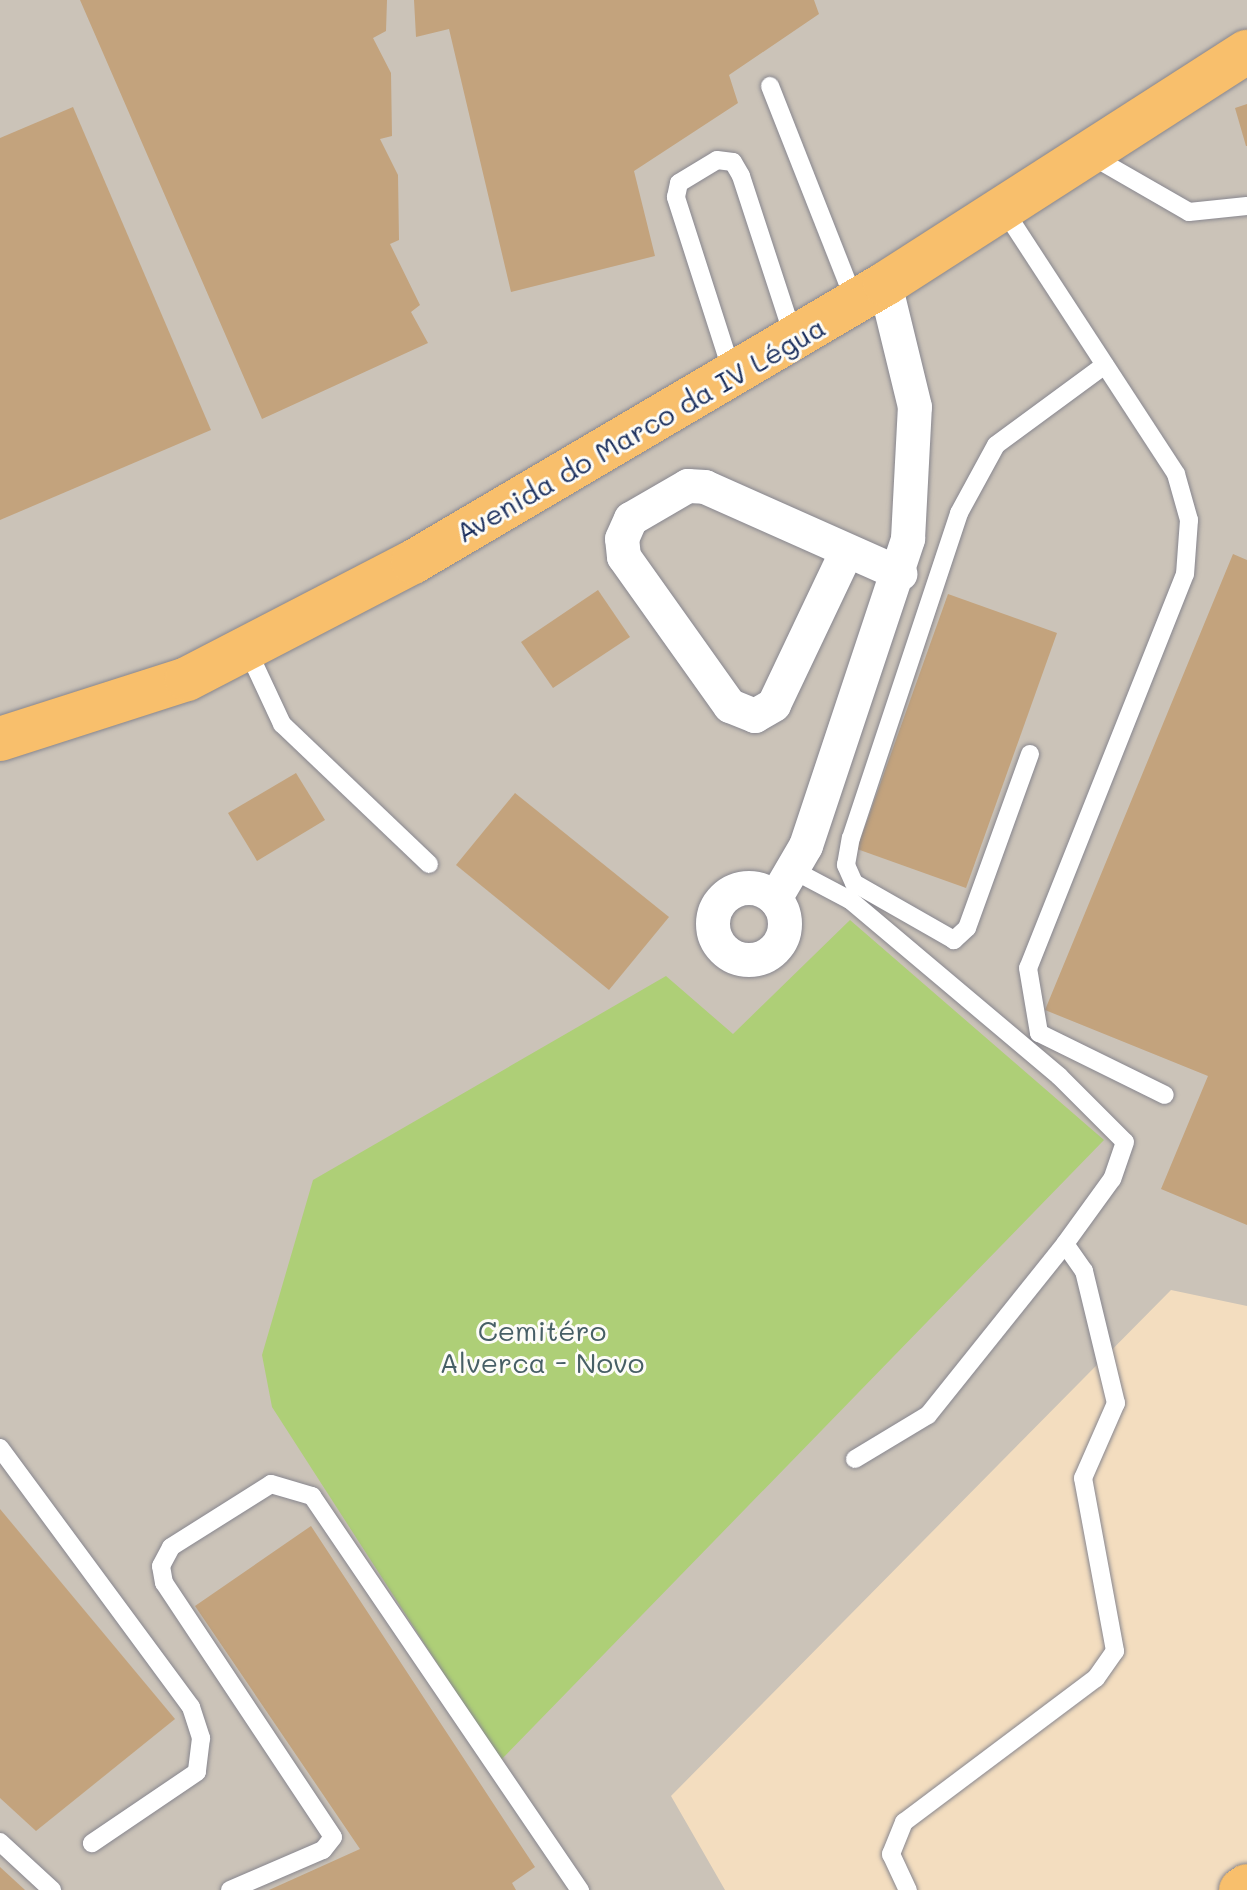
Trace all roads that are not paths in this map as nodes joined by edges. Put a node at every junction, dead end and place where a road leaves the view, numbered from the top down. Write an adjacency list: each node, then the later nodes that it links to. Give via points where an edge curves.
1 (1247, 52): 3 (main road, Avenida do Marco da IV Légua)
2 (770, 86): 6 (lane)
3 (1088, 154): 4 (lane, via 1189,212); 5 (main road, Avenida do Marco da IV Légua)
4 (1247, 206)
5 (1004, 210): 6 (main road, Avenida do Marco da IV Légua); 8 (lane)
6 (870, 293): 7 (main road, Avenida do Marco da IV Légua); 11 (street, via 915,407 914,498)
7 (795, 339): 9 (main road, Avenida do Marco da IV Légua); 9 (lane, via 741,176 733,162 717,160 679,183 676,197)
8 (1105, 365): 14 (lane, via 996,445 959,513 851,838 846,865 854,883 954,940 967,928); 18 (lane, via 1176,474 1189,520 1185,574 1028,968 1031,1005 1039,1033)
9 (733, 375): 12 (main road, Avenida do Marco da IV Légua)
10 (847, 551): 10 (street, via 696,486 631,519 622,548 730,706 755,716 774,705); 11 (street)
11 (900, 574): 16 (street)
12 (248, 651): 13 (main road, Avenida do Marco da IV Légua, via 135,699); 15 (lane, via 282,724)
13 (0, 739)
14 (1030, 754)
15 (429, 864)
16 (795, 871): 17 (street); 19 (lane, via 850,900 1122,1135 1121,1161)
17 (775, 899)
18 (1165, 1095)
19 (1065, 1244): 21 (lane, via 928,1415); 28 (lane, via 1084,1271 1116,1403 1083,1478 1115,1651 1096,1678 904,1822 891,1854)
20 (0, 1448): 23 (lane, via 191,1707 201,1738 197,1772)
21 (855, 1459)
22 (0, 1842): 25 (lane)
23 (92, 1843)
24 (1247, 1886): 29 (main road)
25 (52, 1890)
26 (230, 1890): 27 (lane, via 323,1850 333,1837 164,1583 161,1566 171,1547 271,1484 312,1496)
27 (580, 1890)
28 (908, 1890)
29 (1241, 1890)

